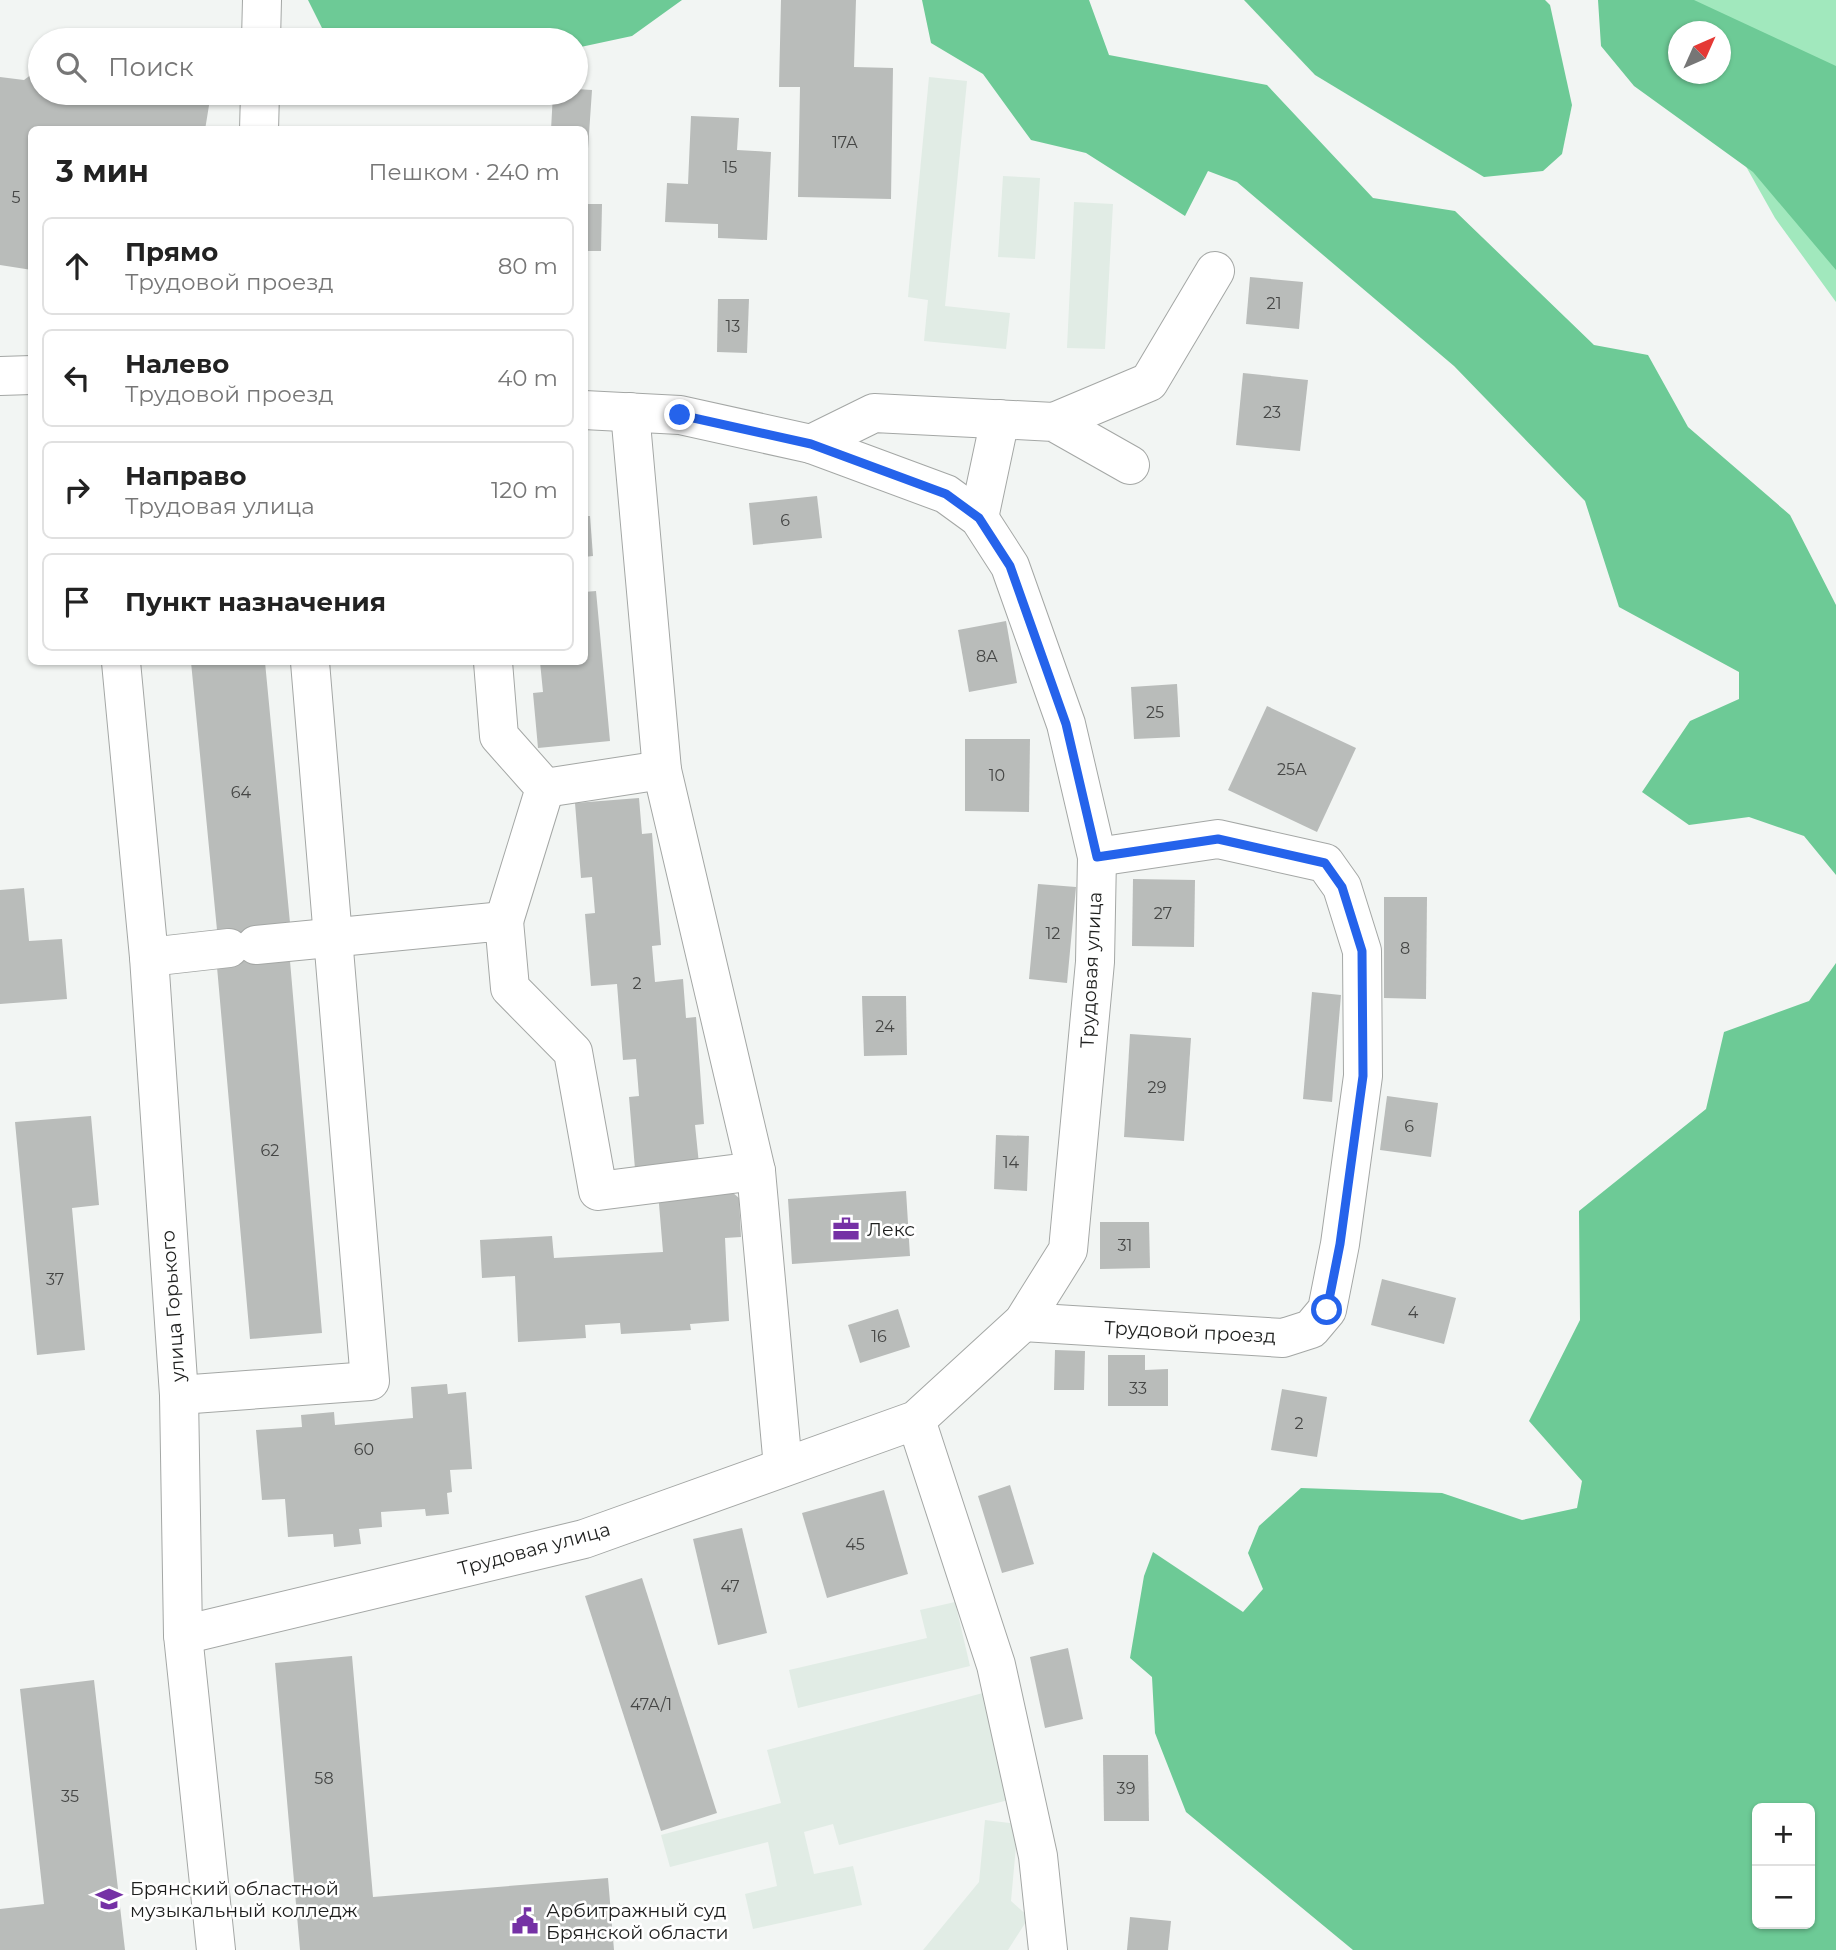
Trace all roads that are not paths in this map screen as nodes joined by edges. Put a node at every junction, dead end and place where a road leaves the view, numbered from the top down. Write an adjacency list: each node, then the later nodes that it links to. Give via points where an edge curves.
1 (262, 0): 2 (street)
2 (261, 28)
3 (260, 105): 4 (street)
4 (259, 126)
5 (1215, 271): 11 (street, via 1149,382)
6 (28, 374): 7 (street)
7 (0, 376)
8 (588, 410): 9 (street, Трудовая улица)
9 (630, 412): 12 (street, Трудовая улица, via 680,415); 18 (street)
10 (1000, 419): 11 (street); 12 (street, via 874,413); 14 (street)
11 (1054, 422): 13 (street)
12 (811, 444): 14 (street, Трудовая улица, via 946,494)
13 (1130, 465)
14 (979, 518): 20 (street, Трудовая улица, via 1010,566 1066,724)
15 (121, 665): 23 (street, улица Горького)
16 (310, 665): 22 (street)
17 (493, 665): 19 (street, via 499,736)
18 (662, 769): 19 (street); 24 (street)
19 (545, 788): 21 (street)
20 (1097, 857): 25 (street, Трудовая улица, via 1095,962 1068,1250); 25 (street, Трудовой проезд, via 1218,839 1325,863 1342,887 1362,951 1363,1076 1340,1244 1327,1310 1311,1329 1283,1338)
21 (503, 921): 22 (street); 24 (street, via 510,988 573,1052 598,1191)
22 (332, 937): 23 (street); 26 (street, via 370,1381)
23 (149, 957): 26 (street, улица Горького)
24 (756, 1171): 28 (street)
25 (1023, 1322): 27 (street, Трудовая улица)
26 (179, 1395): 29 (street, улица Горького)
27 (916, 1420): 28 (street, Трудовая улица); 31 (street, via 996,1665 1038,1856)
28 (783, 1467): 29 (street, Трудовая улица, via 584,1539)
29 (183, 1635): 30 (street, улица Горького)
30 (216, 1950)
31 (1048, 1950)

